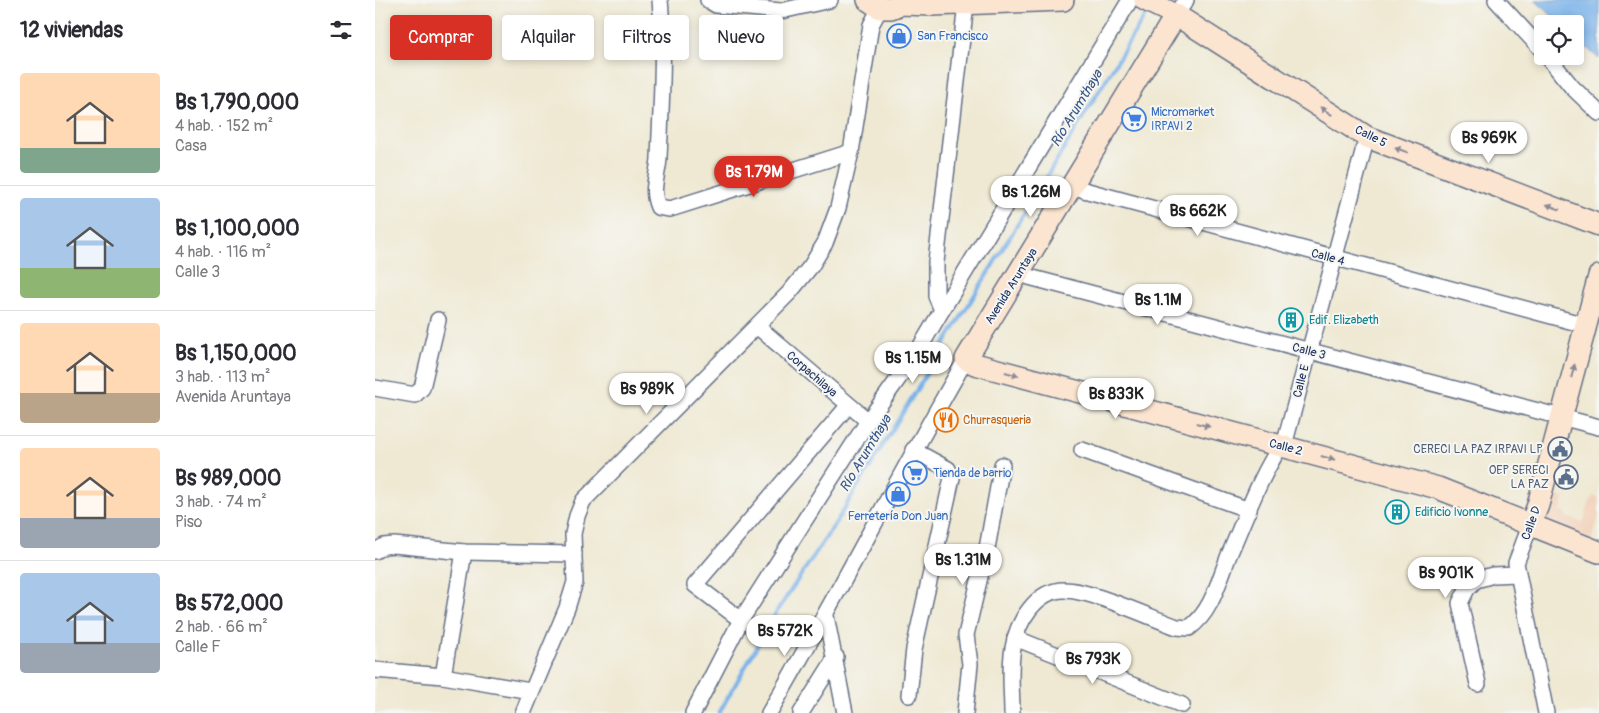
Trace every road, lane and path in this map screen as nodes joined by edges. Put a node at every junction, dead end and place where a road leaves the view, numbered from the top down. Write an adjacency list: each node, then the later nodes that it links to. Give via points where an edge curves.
1 (660, 0): 15 (street, via 659,161 653,187 658,207 670,209)
2 (708, 0): 3 (street, via 716,4 781,12)
3 (830, 0)
4 (1063, 0): 8 (main road)
5 (1130, 0): 21 (street)
6 (1496, 0): 11 (street)
7 (904, 2): 8 (main road); 9 (main road, via 891,8)
8 (965, 2): 21 (street, via 936,262 936,296)
9 (874, 4): 15 (street)
10 (1167, 6): 14 (main road, Calle 5, one-way to 10); 16 (main road, Avenida Aruntaya)
11 (1534, 41)
12 (1555, 65): 13 (street)
13 (1599, 113)
14 (1367, 137): 17 (main road, Calle 5, one-way to 14); 18 (street, Calle E)
15 (851, 152): 24 (street, via 838,208 825,243 805,273)
16 (1073, 185): 18 (street, Calle 4); 19 (main road, Avenida Aruntaya)
17 (1599, 225)
18 (1334, 258): 23 (street, Calle 4); 25 (street, Calle E)
19 (1020, 271): 25 (street, Calle 3, via 1029,277); 26 (main road, Avenida Aruntaya)
20 (1599, 276): 23 (main road, Calle D)
21 (942, 310): 30 (street, via 916,354)
22 (438, 320): 27 (street, via 422,388 415,394)
23 (1585, 325): 29 (main road, Calle D, one-way to 23)
24 (757, 327): 28 (street, Corpachilaya); 41 (street, via 583,501 575,525)
25 (1309, 350): 29 (street, Calle 3); 32 (street, Calle E, via 1286,438)
26 (966, 359): 32 (main road, Calle 2, one-way to 32); 33 (street, Avenida Aruntaya)
27 (375, 388)
28 (849, 406): 30 (street, Corpachilaya); 44 (street, via 695,584)
29 (1561, 418): 31 (street, Calle 3); 37 (main road, Calle D)
30 (868, 420): 44 (street)
31 (1599, 427)
32 (1281, 446): 36 (street, Calle E); 37 (main road, Calle 2, one-way to 37, via 1439,488)
33 (913, 450): 43 (street, Avenida Aruntaya); 51 (street, via 947,470 952,478 918,631)
34 (1082, 450): 36 (street)
35 (1002, 465): 58 (street, via 988,543 965,634 970,664)
36 (1249, 510): 45 (street, Calle E, via 1205,613 1189,628 1177,627 1066,590 1051,591 1037,601 1025,616)
37 (1530, 526): 40 (main road, Calle 2); 42 (street, Calle D, via 1516,563)
38 (375, 551): 39 (street, via 394,545)
39 (464, 552): 41 (street); 48 (street)
40 (1599, 552)
41 (574, 554): 50 (street, via 575,582 567,608)
42 (1518, 574): 49 (street, via 1493,575 1476,580 1467,589 1461,604); 60 (street, Calle D)
43 (826, 616): 46 (street); 55 (street, Avenida Aruntaya)
44 (741, 620): 54 (street)
45 (1015, 638): 52 (street); 59 (street)
46 (836, 657): 56 (street); 57 (street)
47 (375, 670): 48 (street)
48 (443, 676): 50 (street)
49 (1478, 684)
50 (530, 691): 53 (street)
51 (909, 695)
52 (1182, 705)
53 (523, 713)
54 (693, 713)
55 (769, 713)
56 (801, 713)
57 (845, 713)
58 (965, 713)
59 (1012, 713)
60 (1546, 713)

